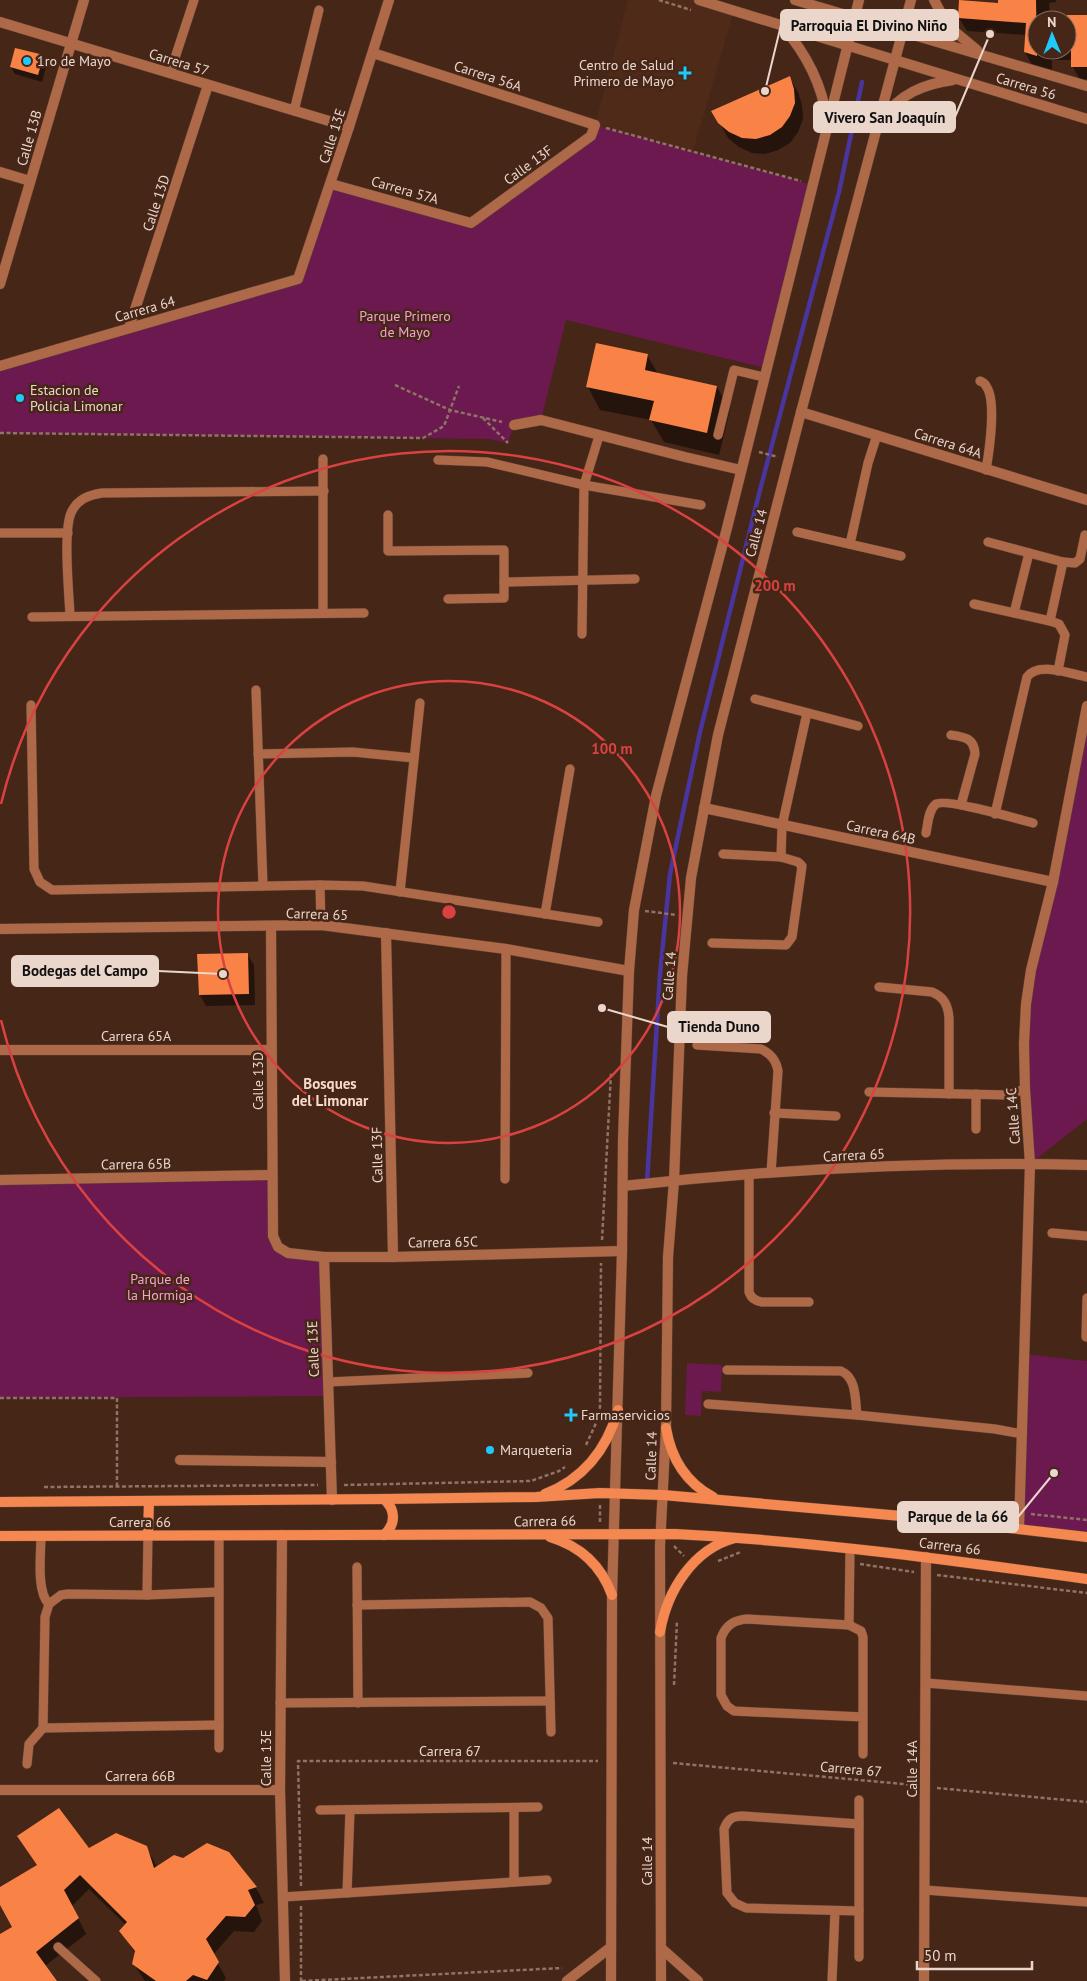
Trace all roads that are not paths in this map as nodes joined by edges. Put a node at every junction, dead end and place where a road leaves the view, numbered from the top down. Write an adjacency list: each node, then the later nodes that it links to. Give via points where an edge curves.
1 (84, 0): 15 (street, Calle 13B)
2 (194, 0): 20 (lane)
3 (389, 0): 17 (street, Calle 13E)
4 (698, 0): 13 (street, Carrera 56)
5 (795, 0): 9 (street, Carrera 56)
6 (859, 0): 11 (street)
7 (911, 0): 14 (street, Calle 14)
8 (934, 0): 18 (street, via 948,26)
9 (811, 2): 11 (street, Carrera 56)
10 (319, 10): 24 (lane)
11 (855, 16): 14 (street, Carrera 56); 16 (street)
12 (0, 22): 15 (street, Carrera 57)
13 (781, 26): 16 (street, Carrera 56); 29 (street, via 813,71 823,98)
14 (904, 31): 18 (street, Carrera 56); 19 (street, Calle 14)
15 (71, 44): 20 (street, Carrera 57); 31 (street, Calle 13B)
16 (848, 46): 19 (street, Carrera 56); 29 (street)
17 (372, 53): 27 (street, Carrera 56A); 28 (street, Calle 13E)
18 (981, 54): 23 (street, Carrera 56)
19 (896, 60): 21 (street, Carrera 56); 26 (street, Calle 14)
20 (170, 73): 22 (street, Carrera 57)
21 (956, 79): 25 (street, Carrera 56); 26 (street, via 913,91 893,106)
22 (208, 85): 24 (street, Carrera 57); 36 (street, Calle 13D)
23 (1087, 86)
24 (294, 111): 28 (street, Carrera 57)
25 (1087, 119)
26 (879, 124): 40 (street, Calle 14)
27 (595, 125): 33 (street, Calle 13F, via 591,136)
28 (350, 127): 32 (street, Calle 13E)
29 (828, 127): 38 (street)
30 (0, 172): 31 (street)
31 (30, 181): 35 (street, Calle 13B)
32 (331, 184): 33 (street, Carrera 57A); 34 (street, Calle 13E)
33 (471, 223)
34 (298, 279): 36 (street, Carrera 64)
35 (0, 284)
36 (129, 328): 37 (street, Carrera 64)
37 (0, 366)
38 (763, 377): 42 (lane, via 734,370); 47 (street)
39 (980, 380): 48 (lane, via 987,386 991,402 991,443)
40 (801, 412): 43 (street, Carrera 64A); 89 (street, Calle 14, via 718,735)
41 (514, 425): 44 (street, via 541,420)
42 (718, 435)
43 (877, 435): 48 (street, Carrera 64A); 59 (lane)
44 (599, 436): 47 (street); 49 (lane)
45 (324, 459): 50 (lane)
46 (438, 460): 49 (lane, via 487,462)
47 (741, 470): 108 (street, via 656,796 634,910)
48 (986, 470): 51 (street, Carrera 64A)
49 (584, 485): 52 (lane); 64 (lane)
50 (324, 491): 56 (lane, via 92,494 83,498 71,513); 68 (lane)
51 (1087, 500)
52 (701, 506)
53 (388, 514): 65 (lane, via 388,551 504,550)
54 (797, 532): 59 (lane)
55 (0, 533): 56 (lane)
56 (68, 533): 71 (lane)
57 (1085, 535): 62 (lane, via 1079,561)
58 (988, 542): 60 (lane)
59 (850, 544): 61 (lane)
60 (1029, 553): 62 (lane); 70 (lane)
61 (901, 556)
62 (1063, 562): 73 (lane)
63 (635, 579): 64 (lane)
64 (581, 581): 65 (lane); 74 (lane)
65 (504, 582): 66 (lane, via 504,598)
66 (448, 599)
67 (974, 604): 70 (lane)
68 (323, 613): 69 (lane); 71 (lane)
69 (364, 613)
70 (1014, 613): 73 (lane)
71 (70, 616): 72 (lane)
72 (32, 617)
73 (1050, 621): 75 (lane, via 1059,624 1065,635)
74 (582, 634)
75 (1058, 671): 76 (lane); 90 (lane, via 1038,668 1027,676)
76 (1087, 677)
77 (256, 690): 85 (lane)
78 (755, 699): 82 (lane)
79 (420, 703): 86 (lane)
80 (31, 705): 98 (lane, via 34,869 46,887 59,890)
81 (1087, 706): 96 (street, Calle 14C)
82 (807, 713): 83 (lane); 92 (lane)
83 (858, 726)
84 (951, 735): 88 (lane, via 965,737 974,746 975,754)
85 (258, 754): 86 (lane, via 353,752); 98 (lane)
86 (414, 758): 99 (lane)
87 (570, 769): 100 (lane)
88 (962, 805): 90 (lane); 93 (lane, via 936,804)
89 (704, 808): 92 (street, Carrera 64B); 127 (street, Calle 14, via 691,878 682,976)
90 (995, 814): 91 (lane)
91 (1033, 823)
92 (782, 826): 95 (lane); 96 (street, Carrera 64B)
93 (926, 833)
94 (724, 854): 95 (lane)
95 (781, 857): 106 (lane, via 802,866 792,937 786,945)
96 (1053, 882): 113 (street, Calle 14C, via 1027,996)
97 (320, 885): 98 (lane); 99 (lane, via 364,886); 103 (lane)
98 (262, 886)
99 (400, 892): 100 (lane)
100 (545, 914): 101 (lane)
101 (598, 922)
102 (271, 926): 103 (street, Carrera 65); 104 (street, Carrera 65); 112 (street, Calle 13D)
103 (321, 926): 105 (street, Carrera 65)
104 (0, 929)
105 (386, 933): 107 (street, Carrera 65); 134 (street, Calle 13F)
106 (712, 943)
107 (506, 949): 108 (street, Carrera 65); 125 (lane)
108 (629, 971): 128 (street)
109 (879, 987): 115 (lane, via 932,992 945,1001 949,1018)
110 (697, 1045): 117 (lane, via 762,1049 768,1053 777,1064 778,1071)
111 (0, 1050): 112 (street, Carrera 65A)
112 (271, 1050): 124 (street, Calle 13D)
113 (1025, 1089): 116 (lane, via 1008,1095); 120 (street, Calle 14C)
114 (869, 1092): 115 (lane)
115 (949, 1094): 116 (lane)
116 (976, 1094): 119 (lane)
117 (774, 1113): 118 (lane); 122 (lane)
118 (836, 1116)
119 (976, 1128)
120 (1030, 1164): 121 (street, Carrera 65); 122 (street, Carrera 65, via 900,1166); 146 (street, Calle 14C)
121 (1087, 1165)
122 (771, 1173): 123 (street, Carrera 65)
123 (749, 1174): 127 (street, Carrera 65); 136 (lane, via 748,1292 762,1302)
124 (272, 1176): 126 (street, Carrera 65B); 130 (street, Calle 13D)
125 (505, 1179)
126 (0, 1180)
127 (674, 1181): 128 (street, Carrera 65); 145 (street, Calle 14, via 668,1257)
128 (624, 1186): 132 (street)
129 (1052, 1233): 131 (lane)
130 (273, 1236): 133 (street, Carrera 65C, via 278,1246 288,1253)
131 (1087, 1236)
132 (622, 1251): 134 (street, Carrera 65C); 143 (street)
133 (324, 1257): 134 (street, Carrera 65C); 141 (street, Calle 13E)
134 (392, 1257)
135 (1087, 1298): 137 (lane)
136 (809, 1302)
137 (1087, 1304): 138 (lane)
138 (1086, 1338)
139 (727, 1370): 144 (lane, via 841,1371 848,1374 852,1382)
140 (528, 1373): 141 (lane)
141 (328, 1382): 148 (street, Calle 13E)
142 (708, 1404): 144 (lane)
143 (618, 1410): 149 (street); 151 (main road, via 606,1442 586,1469 562,1486)
144 (857, 1415): 146 (lane)
145 (666, 1428): 150 (street, Calle 14); 154 (main road, via 672,1452 685,1475 704,1492)
146 (1022, 1434): 157 (street, Calle 14C)
147 (180, 1460): 148 (street)
148 (331, 1462): 153 (street, Calle 13E)
149 (616, 1493): 150 (main road, Carrera 66); 151 (main road, Carrera 66); 158 (street)
150 (663, 1495): 154 (main road, Carrera 66); 159 (street, Calle 14)
151 (536, 1497): 152 (main road, Carrera 66)
152 (384, 1499): 153 (main road, Carrera 66); 163 (main road, via 392,1508 394,1517 392,1526)
153 (332, 1500): 155 (main road, Carrera 66)
154 (721, 1500): 157 (main road, Carrera 66)
155 (149, 1501): 156 (main road, Carrera 66); 160 (main road)
156 (0, 1502)
157 (1020, 1529): 168 (main road, Carrera 66)
158 (614, 1533): 159 (main road, Carrera 66); 164 (main road, Carrera 66); 175 (street)
159 (661, 1534): 167 (main road, Carrera 66); 179 (street, Calle 14)
160 (148, 1535): 161 (main road, Carrera 66); 166 (main road, Carrera 66); 174 (lane)
161 (219, 1535): 162 (main road, Carrera 66); 173 (lane)
162 (282, 1535): 163 (main road, Carrera 66); 183 (street, Calle 13E)
163 (384, 1535): 164 (main road, Carrera 66)
164 (531, 1535): 175 (main road, via 557,1539 581,1552 600,1571)
165 (0, 1536): 166 (main road, Carrera 66)
166 (41, 1536): 176 (lane, via 42,1586 44,1599)
167 (740, 1537): 169 (main road, Carrera 66); 179 (main road, via 710,1550 685,1573 668,1600)
168 (1087, 1537)
169 (850, 1549): 170 (main road, Carrera 66); 178 (lane)
170 (926, 1557): 172 (main road, Carrera 66); 180 (street, Calle 14A)
171 (357, 1567): 177 (lane)
172 (1087, 1578)
173 (219, 1592): 174 (lane); 186 (lane)
174 (146, 1595): 176 (lane, via 68,1594)
175 (612, 1595): 209 (street)
176 (49, 1604): 187 (lane, via 45,1617)
177 (357, 1605): 182 (lane, via 536,1604 548,1618); 184 (lane)
178 (849, 1625): 185 (lane, via 861,1631 863,1637); 185 (lane, via 747,1619 733,1622 721,1638 721,1695 734,1711)
179 (660, 1632): 210 (street, Calle 14)
180 (926, 1683): 181 (lane); 202 (street, Calle 14A)
181 (1087, 1696)
182 (550, 1701): 184 (lane); 188 (lane)
183 (280, 1703): 184 (lane); 193 (street, Calle 13E)
184 (358, 1703)
185 (863, 1717): 190 (lane)
186 (219, 1725): 187 (lane); 189 (lane)
187 (43, 1728): 191 (lane, via 29,1744)
188 (551, 1732)
189 (219, 1748)
190 (863, 1754)
191 (27, 1764)
192 (0, 1790): 193 (street, Carrera 66B)
193 (280, 1790): 204 (street, Calle 13E)
194 (859, 1800): 199 (lane)
195 (538, 1807): 196 (lane)
196 (514, 1808): 198 (lane); 201 (lane)
197 (320, 1810): 198 (lane)
198 (350, 1810): 203 (lane)
199 (859, 1824): 206 (lane, via 733,1816 724,1829 727,1892 735,1903 746,1908); 207 (lane)
200 (547, 1880): 201 (lane)
201 (514, 1882): 203 (lane)
202 (925, 1890): 205 (lane); 219 (street, Calle 14A)
203 (347, 1892): 204 (lane)
204 (283, 1897): 213 (street, Calle 13E)
205 (1087, 1902)
206 (836, 1911): 207 (lane); 218 (lane)
207 (859, 1911): 211 (lane)
208 (58, 1947): 212 (lane)
209 (611, 1947): 214 (street); 215 (street)
210 (661, 1948): 216 (street, Calle 14); 217 (street)
211 (859, 1956)
212 (96, 1981)
213 (285, 1981)
214 (568, 1981)
215 (611, 1981)
216 (661, 1981)
217 (698, 1981)
218 (832, 1981)
219 (924, 1981)

